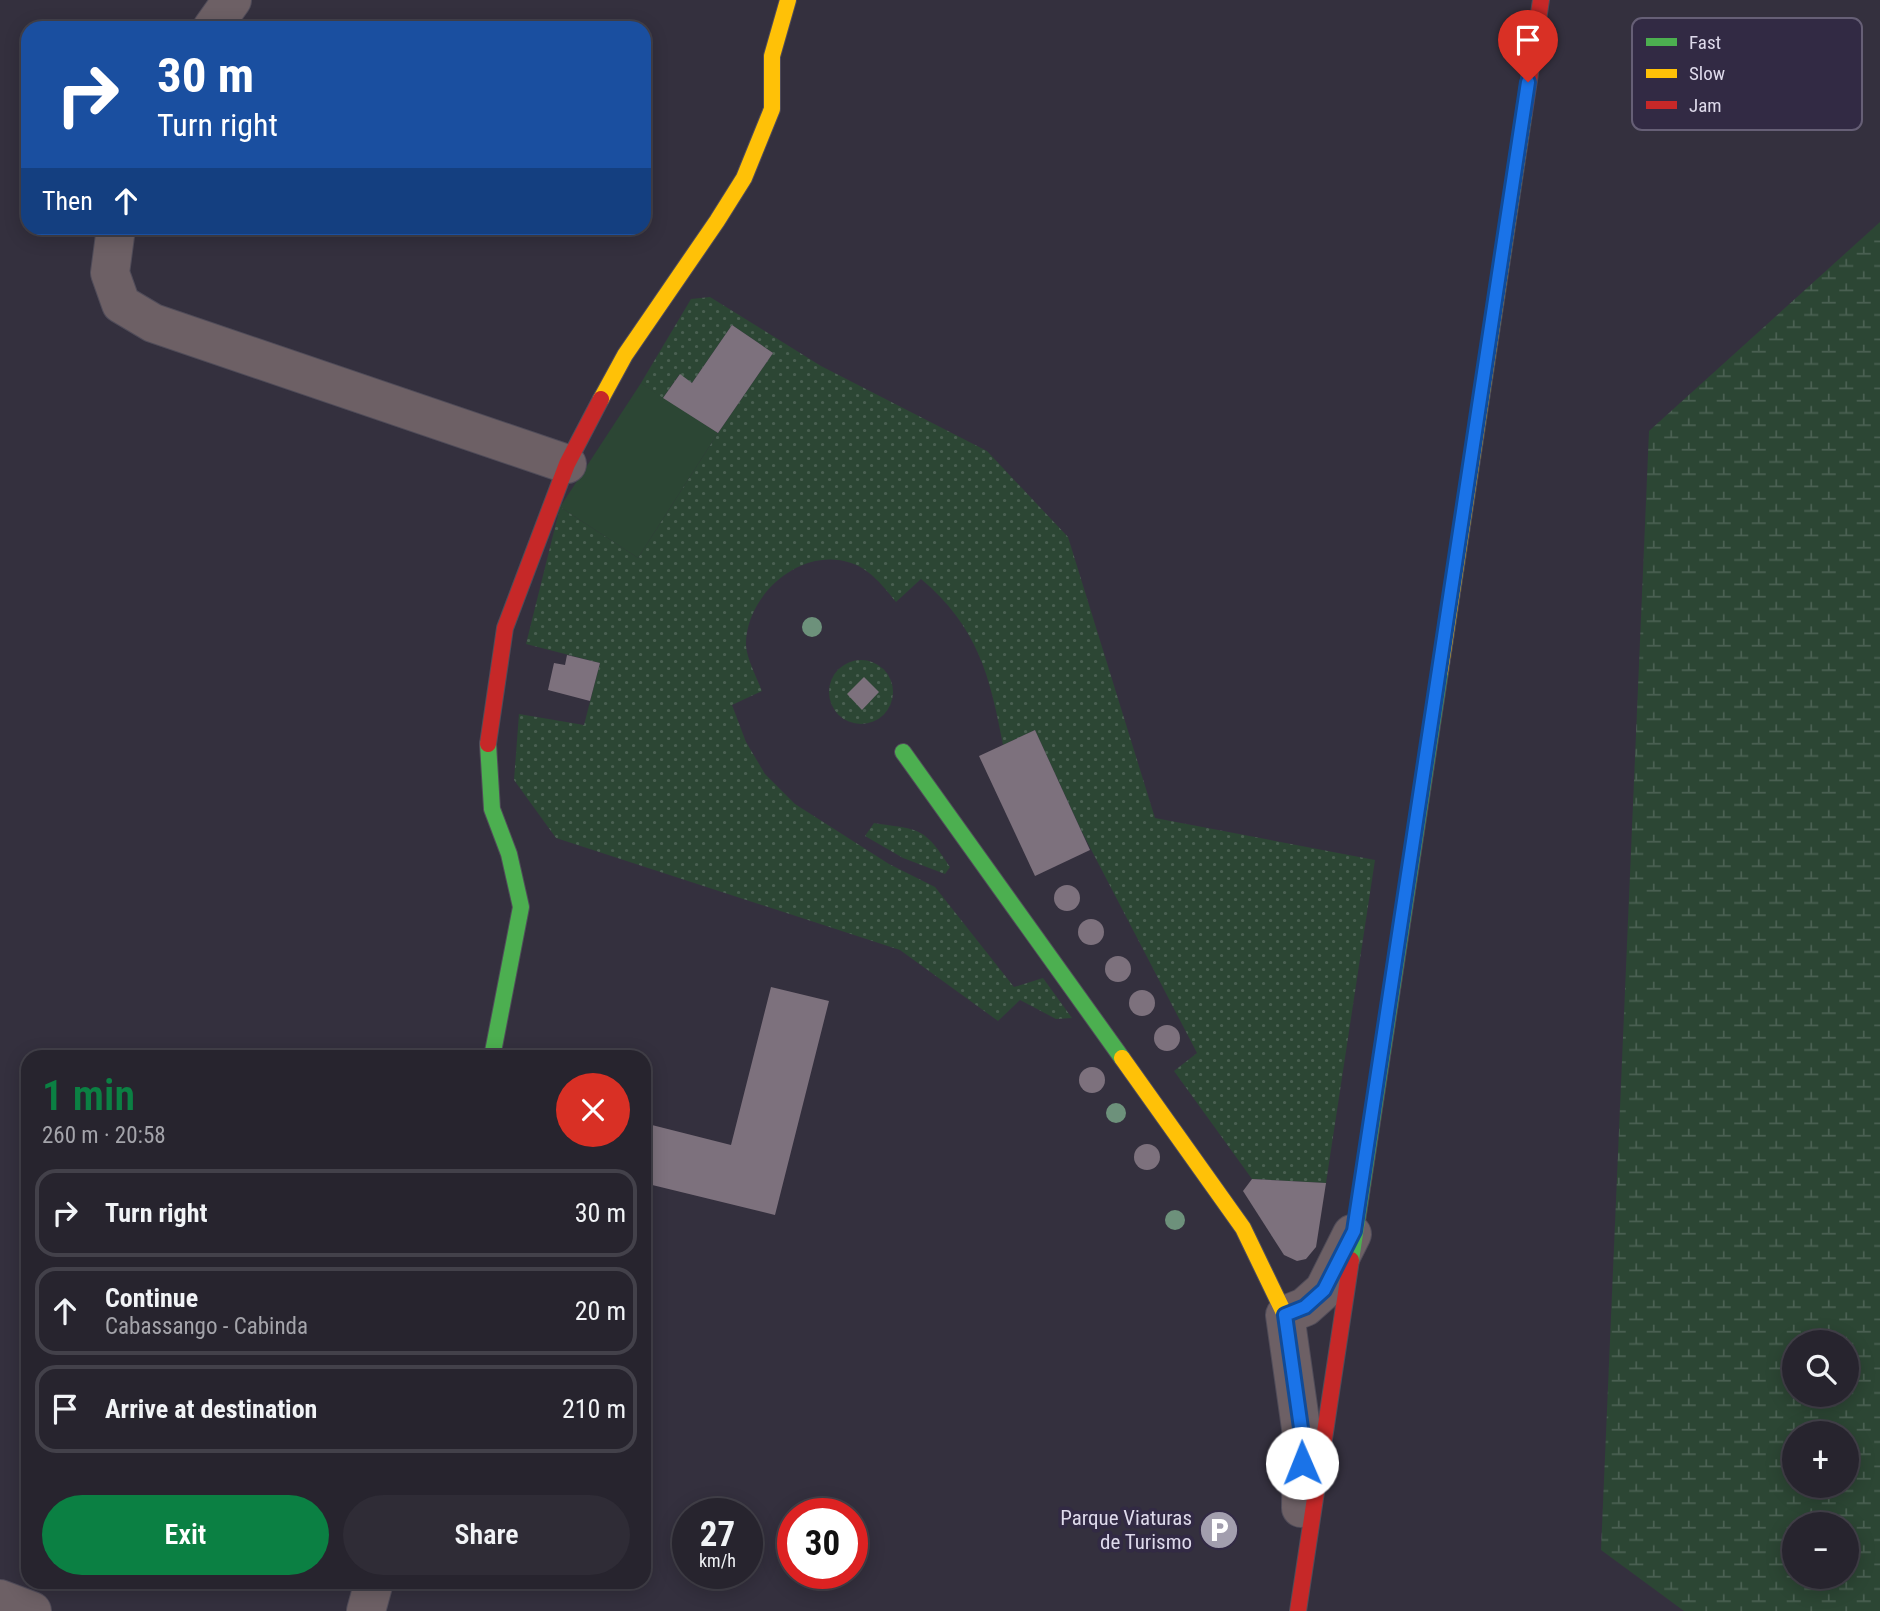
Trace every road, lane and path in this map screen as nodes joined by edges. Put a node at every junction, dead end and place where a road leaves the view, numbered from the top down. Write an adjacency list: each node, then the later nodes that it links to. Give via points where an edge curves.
1 (232, 0): 4 (street)
2 (788, 0): 6 (street, via 772,56 772,109 744,178 625,355)
3 (1541, 0): 9 (street)
4 (217, 21)
5 (115, 235): 6 (street, via 110,273 121,304 153,323)
6 (567, 464): 8 (street, via 505,628 488,738 492,810 522,907)
7 (903, 752): 10 (street, via 1243,1228)
8 (493, 1050)
9 (1354, 1231): 10 (street, via 1324,1290 1305,1307); 13 (street)
10 (1285, 1315): 13 (street, via 1302,1435)
11 (372, 1589): 15 (street)
12 (0, 1599): 14 (street)
13 (1299, 1606)
14 (32, 1611)
15 (366, 1611)

